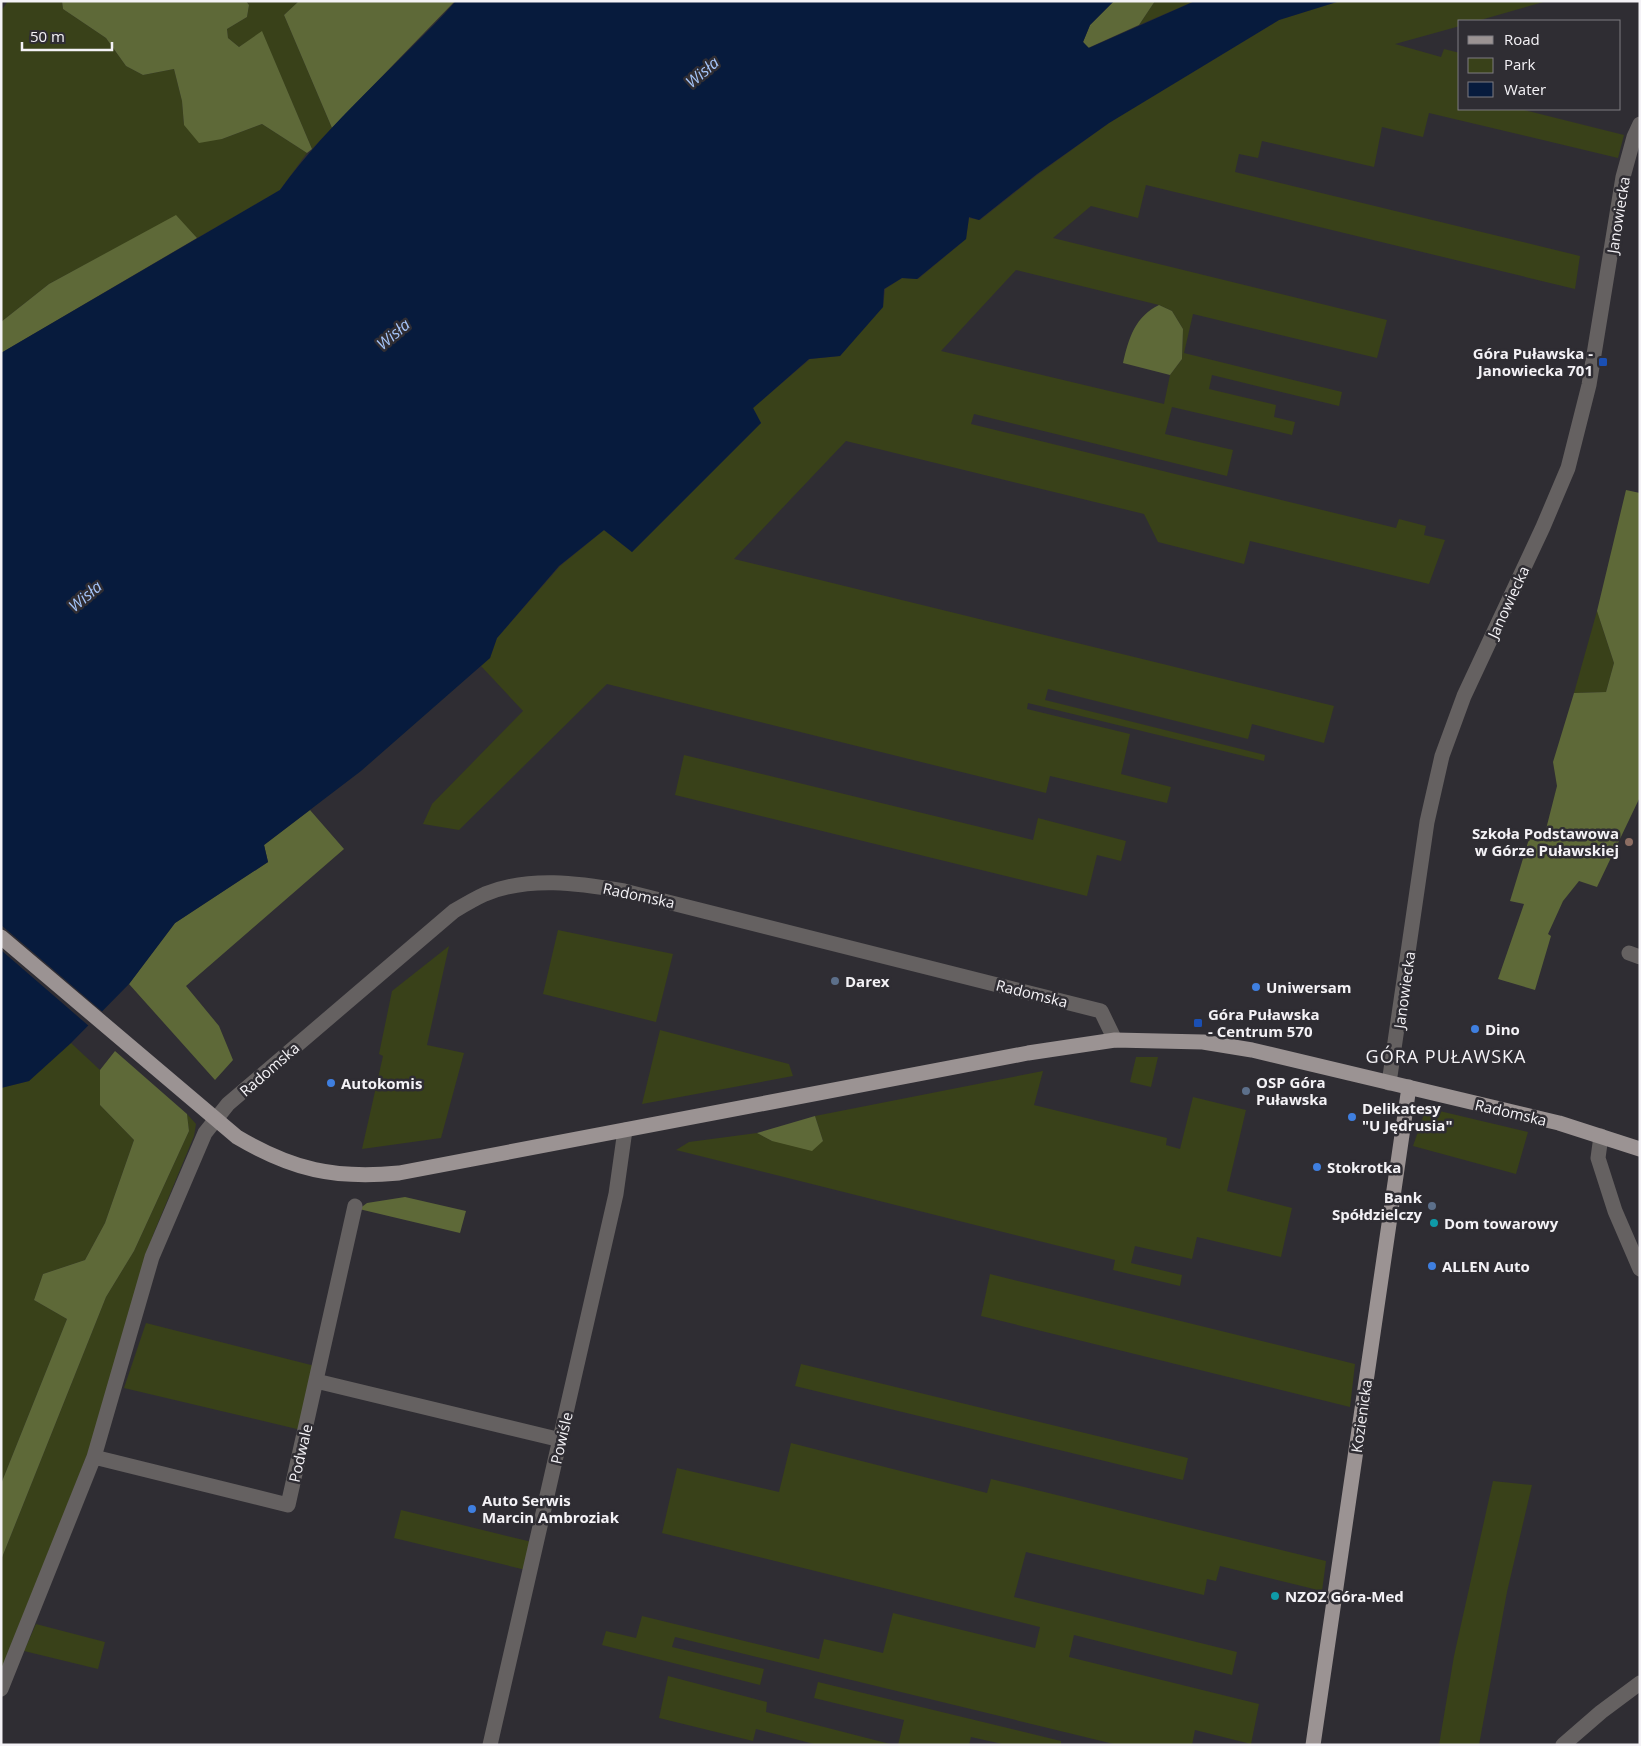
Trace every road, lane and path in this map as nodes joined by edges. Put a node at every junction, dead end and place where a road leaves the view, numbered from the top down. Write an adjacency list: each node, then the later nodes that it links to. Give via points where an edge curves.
1 (1640, 124): 4 (street, Janowiecka, via 1623,177 1589,385 1568,468 1455,718 1436,776)
2 (1, 938): 6 (main road, Radomska)
3 (1115, 1040): 4 (main road, Radomska, via 1203,1042 1252,1050); 6 (street, Radomska, via 1101,1011 624,891 576,883 534,883 486,894 454,911); 7 (main road, Radomska, via 1028,1053)
4 (1390, 1083): 5 (main road, Radomska)
5 (1409, 1087): 8 (main road, Radomska); 18 (main road, Kozienicka)
6 (214, 1119): 7 (main road, Radomska, via 274,1157 319,1172 347,1176 399,1173); 14 (street, via 152,1257)
7 (625, 1130): 13 (street, Powiśle, via 616,1194)
8 (1601, 1136): 9 (main road, Radomska); 11 (street, via 1598,1158 1615,1211)
9 (1640, 1150)
10 (355, 1206): 12 (street, Podwale)
11 (1640, 1269)
12 (316, 1381): 13 (street); 14 (street, Podwale, via 288,1505)
13 (561, 1440): 17 (street, Powiśle)
14 (94, 1457): 16 (street)
15 (1640, 1683): 19 (street)
16 (1, 1689)
17 (490, 1745)
18 (1313, 1745)
19 (1563, 1745)

